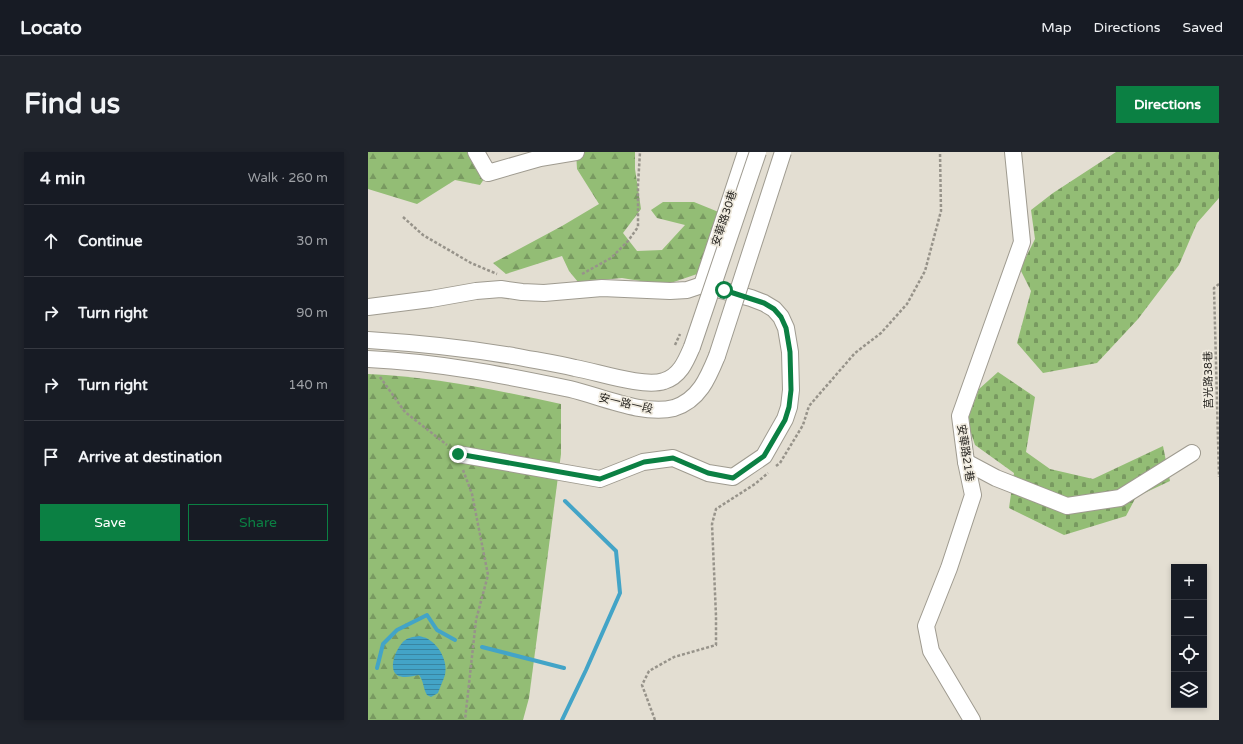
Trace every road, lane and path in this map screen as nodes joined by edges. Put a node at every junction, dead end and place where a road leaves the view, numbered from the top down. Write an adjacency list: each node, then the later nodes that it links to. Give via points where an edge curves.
1 (476, 152): 2 (street, via 488,173 540,158)
2 (576, 152)
3 (640, 152): 10 (path, via 638,227 611,258)
4 (746, 152): 13 (street, 安華路30巷)
5 (758, 152): 15 (street, 安一路一段, bridge, via 687,360 674,376 664,381 640,383 575,368 448,346)
6 (783, 152): 16 (street, 安一路一段, bridge, via 711,370 702,388 689,400 674,407 657,410 639,408 571,389 509,377)
7 (940, 152): 21 (path, via 941,212 925,271 907,304 880,333 855,353 809,406 803,425)
8 (1013, 152): 20 (street, 安華路21巷, via 1022,242 960,416)
9 (403, 217): 11 (path, via 423,235 470,262)
10 (577, 276)
11 (503, 277)
12 (1219, 284): 23 (path, 莒光路38巷, via 1214,288)
13 (702, 285): 14 (street, via 687,290 670,291 602,288 544,293 501,289); 19 (street, via 751,298 774,309 786,328 790,352 791,390 785,420 764,456 733,478 708,473 673,458 644,462 600,479)
14 (368, 307)
15 (368, 340)
16 (368, 359)
17 (380, 377): 19 (path, via 405,412)
18 (1192, 453): 20 (street, via 1120,498 1067,506 996,478)
19 (458, 454): 24 (path, via 472,494 488,575 476,620)
20 (966, 462): 26 (street, 安華路21巷, via 973,495 949,568 926,626 931,651)
21 (775, 467)
22 (770, 471): 25 (path, via 716,509 712,524 716,645 674,657 649,671 642,686)
23 (1219, 477)
24 (465, 720)
25 (655, 720)
26 (972, 720)

